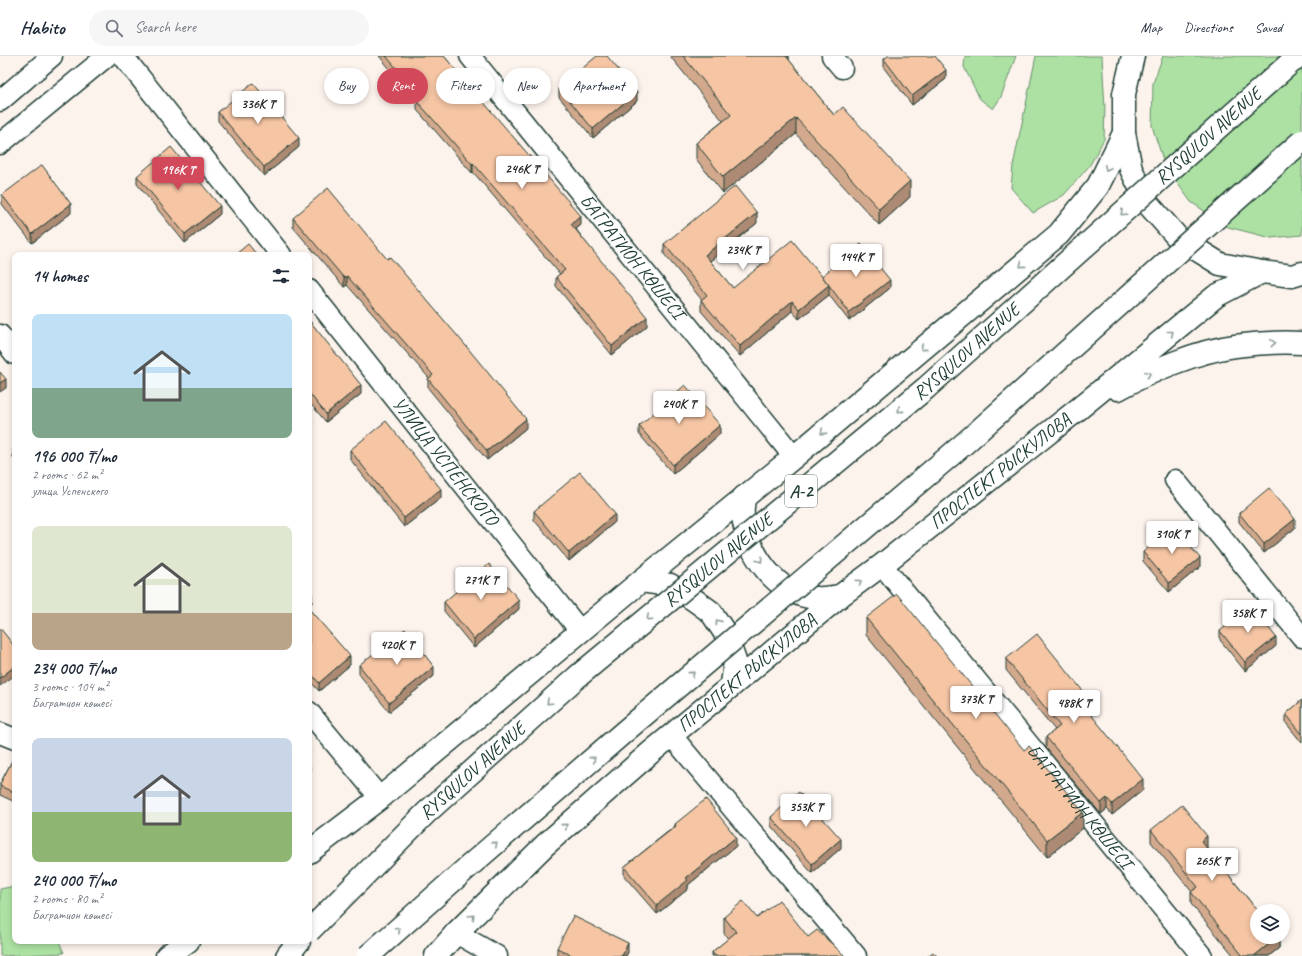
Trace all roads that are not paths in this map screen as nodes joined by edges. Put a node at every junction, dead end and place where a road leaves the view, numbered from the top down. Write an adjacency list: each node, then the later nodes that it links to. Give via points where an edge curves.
1 (52, 56): 7 (street)
2 (107, 56): 10 (street)
3 (123, 56): 11 (street)
4 (470, 56): 19 (street, БАГРАТИОН КӨШЕСІ)
5 (1133, 56): 8 (main road, via 1124,94)
6 (1298, 56): 34 (main road, RYSQULOV AVENUE / A-2, one-way to 34, bridge, via 926,388 577,677 426,813)
7 (0, 100)
8 (1124, 133): 12 (main road, via 1131,169 1148,204 1178,238 1220,264); 19 (main road, one-way to 19, via 1098,186 1059,234)
9 (1302, 142): 40 (main road, one-way to 9, bridge, via 624,732 965,443)
10 (0, 144)
11 (279, 252)
12 (1262, 272): 13 (main road, via 1292,276); 18 (main road, one-way to 12, via 1216,296)
13 (1302, 273)
14 (312, 294): 25 (street, УЛИЦА УСПЕНСКОГО)
15 (0, 335): 17 (street)
16 (1302, 343): 18 (main road, one-way to 16, via 1136,378 1191,356 1234,346)
17 (12, 350)
18 (1076, 411): 22 (main road, ПРОСПЕКТ РЫСКУЛОВА)
19 (794, 457): 21 (main road)
20 (1174, 480): 26 (street)
21 (744, 497): 23 (main road); 24 (main road, one-way to 24, via 743,514 751,546 764,568 778,583 796,594 816,598)
22 (882, 565): 24 (main road, ПРОСПЕКТ РЫСКУЛОВА, one-way to 22); 44 (street, БАГРАТИОН КӨШЕСІ)
23 (641, 581): 25 (main road); 27 (main road, one-way to 23, via 735,661 725,633 711,612 670,585)
24 (840, 596): 27 (main road, ПРОСПЕКТ РЫСКУЛОВА)
25 (581, 632): 32 (main road)
26 (1302, 637)
27 (732, 685): 30 (main road, ПРОСПЕКТ РЫСКУЛОВА)
28 (312, 716): 32 (street)
29 (0, 733): 31 (street)
30 (671, 735): 35 (main road, ПРОСПЕКТ РЫСКУЛОВА, one-way to 30, via 544,845); 43 (street)
31 (12, 738)
32 (380, 798): 33 (main road)
33 (312, 850)
34 (312, 928)
35 (456, 933): 41 (main road, ПРОСПЕКТ РЫСКУЛОВА); 42 (street)
36 (184, 944): 38 (main road)
37 (297, 944): 39 (main road)
38 (167, 956)
39 (287, 956)
40 (368, 956)
41 (436, 956)
42 (497, 956)
43 (856, 956)
44 (1202, 956)

